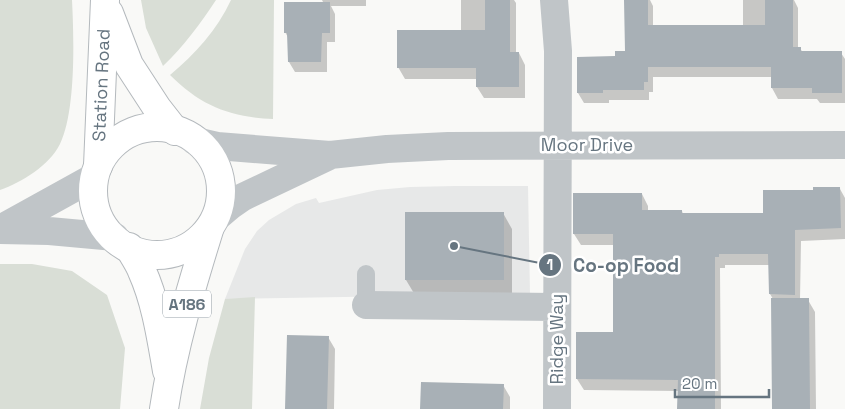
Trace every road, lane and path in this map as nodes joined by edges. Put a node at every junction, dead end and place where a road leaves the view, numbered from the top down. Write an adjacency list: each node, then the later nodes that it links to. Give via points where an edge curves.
1 (554, 0): 4 (street, Ridge Way, via 558,51)
2 (105, 1): 3 (main road, Station Road, via 129,65 157,108); 7 (main road, Station Road)
3 (185, 136): 6 (street, Moor Drive, via 216,146); 7 (main road, via 163,128 126,135 105,153); 8 (main road, via 206,151 219,176 220,206)
4 (557, 145): 5 (street, Moor Drive); 6 (street, Moor Drive, via 387,149); 13 (street, Ridge Way)
5 (845, 145)
6 (330, 155): 8 (street, Moor Drive, via 243,197)
7 (96, 172): 9 (street); 10 (main road, via 94,204 104,225)
8 (213, 224): 10 (main road, via 200,241 176,252 144,252); 14 (main road, A186, via 191,290)
9 (0, 230): 10 (street, via 49,231)
10 (122, 242): 14 (main road, A186, via 142,271 150,292)
11 (366, 274): 12 (lane)
12 (366, 305): 13 (street)
13 (556, 307): 16 (street, Ridge Way)
14 (168, 380): 15 (main road, A186)
15 (164, 409)
16 (557, 409)

